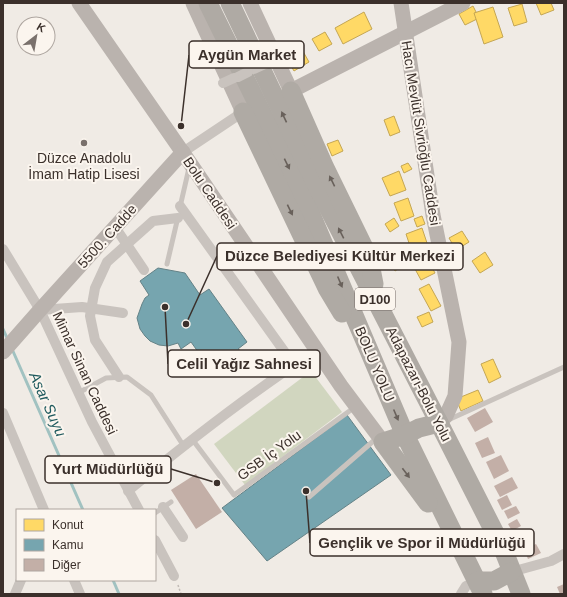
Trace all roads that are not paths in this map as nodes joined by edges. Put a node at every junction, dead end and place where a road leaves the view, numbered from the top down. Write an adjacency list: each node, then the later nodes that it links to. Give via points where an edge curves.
1 (79, 3): 13 (street, Bolu Caddesi)
2 (193, 3): 12 (street)
3 (208, 3): 25 (highway, BOLU YOLU / D100, one-way to 25, via 307,205)
4 (230, 3): 22 (highway, Adapazarı-Bolu Yolu / D100, one-way to 4, via 316,184)
5 (250, 3): 11 (street)
6 (401, 3): 8 (street, Hacı Mevlüt Sivrioğlu Caddesi)
7 (463, 3): 8 (street)
8 (405, 33): 11 (street); 34 (street, Hacı Mevlüt Sivrioğlu Caddesi, via 433,216 459,342 455,396)
9 (279, 57): 10 (street, bridge)
10 (224, 83)
11 (291, 91): 22 (highway, one-way to 11, via 369,258)
12 (243, 112): 13 (street); 25 (highway, one-way to 25, via 328,288 341,312)
13 (186, 158): 14 (lane); 16 (street, 5500. Cadde); 26 (street, Bolu Caddesi)
14 (180, 206): 15 (lane); 28 (street)
15 (178, 218): 17 (street, via 153,221); 19 (lane)
16 (115, 227): 17 (street); 24 (street, 5500. Cadde)
17 (127, 245): 20 (street); 21 (street, via 107,262 95,288)
18 (3, 249): 24 (street, Mimar Sinan Caddesi)
19 (168, 264)
20 (144, 270)
21 (91, 308): 23 (street); 24 (street, via 82,307); 30 (street, via 95,340)
22 (380, 309): 34 (highway, Adapazarı-Bolu Yolu / D100)
23 (123, 313)
24 (36, 315): 27 (street, 5500. Cadde); 31 (street, Mimar Sinan Caddesi)
25 (362, 335): 35 (highway, BOLU YOLU / D100, one-way to 35)
26 (316, 350): 28 (street); 32 (street, Bolu Caddesi)
27 (3, 352)
28 (294, 365): 37 (street)
29 (564, 367): 34 (lane)
30 (119, 377): 31 (lane, via 106,378); 37 (lane, via 127,377 151,395)
31 (78, 393): 38 (street, Mimar Sinan Caddesi)
32 (356, 406): 36 (street, Bolu Caddesi); 37 (lane, GSB İç Yolu, via 234,495)
33 (3, 413): 41 (street)
34 (444, 420): 35 (highway); 47 (highway, Adapazarı-Bolu Yolu / D100, via 503,549)
35 (405, 435): 36 (highway); 45 (highway, BOLU YOLU / D100)
36 (381, 439): 39 (lane); 45 (highway, one-way to 45)
37 (188, 442): 38 (street)
38 (128, 491): 42 (street, Mimar Sinan Caddesi)
39 (309, 497)
40 (163, 507): 43 (street)
41 (44, 509)
42 (137, 509)
43 (183, 537)
44 (156, 542): 48 (street)
45 (458, 542): 51 (highway, BOLU YOLU / D100)
46 (564, 554): 47 (street, via 551,561)
47 (516, 570): 51 (highway); 55 (highway, Adapazarı-Bolu Yolu / D100); 56 (street)
48 (174, 576)
49 (21, 581): 53 (street)
50 (74, 581): 52 (street)
51 (480, 588): 54 (street, via 466,586)
52 (79, 593)
53 (15, 594)
54 (461, 594)
55 (521, 594)
56 (531, 594)

